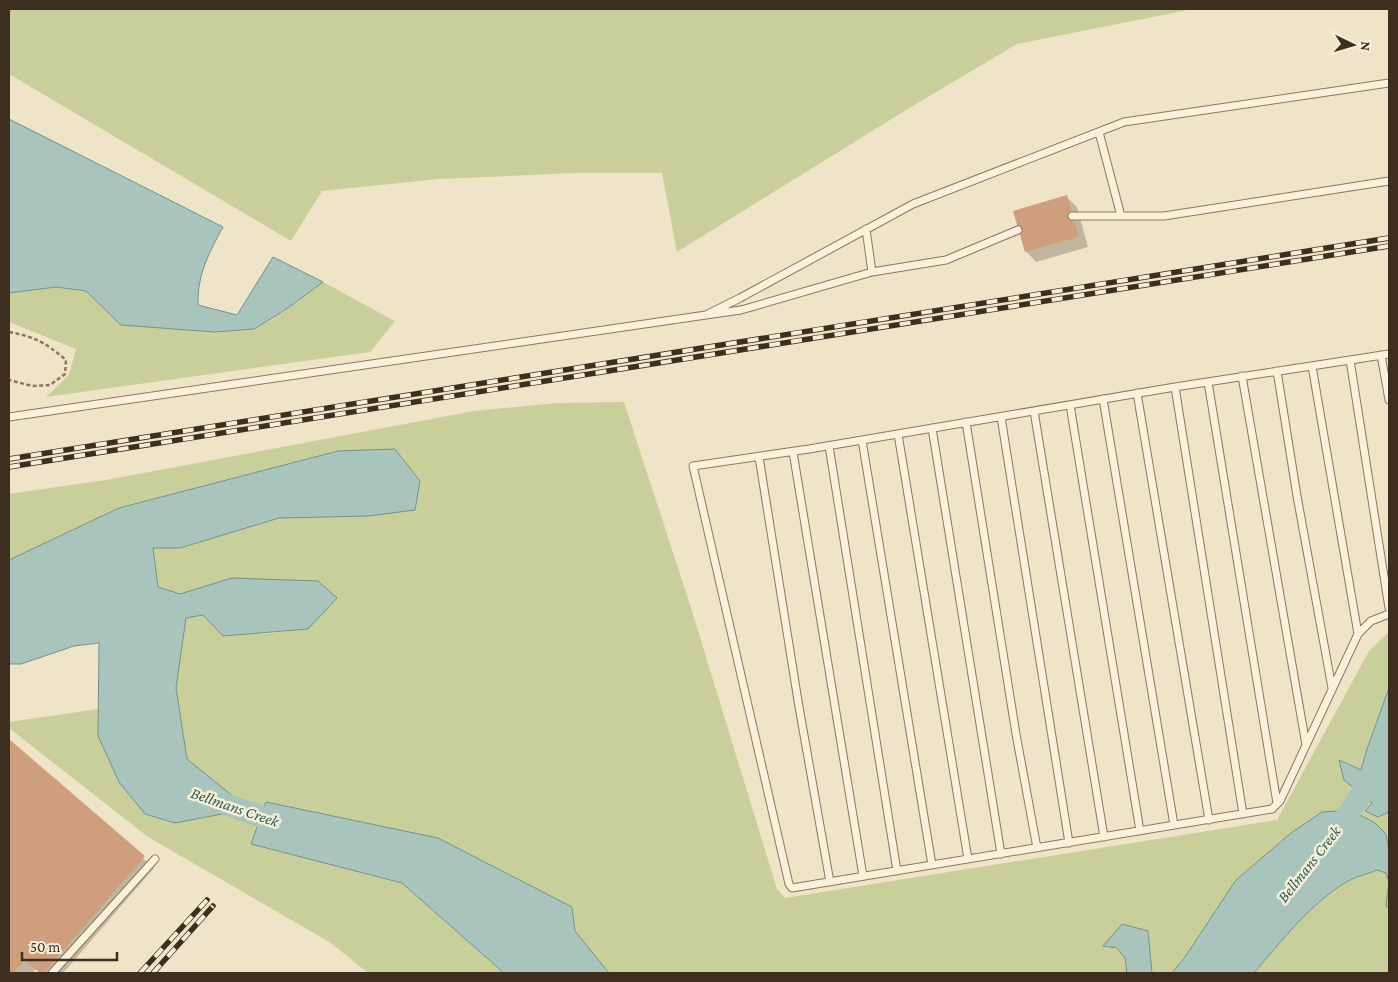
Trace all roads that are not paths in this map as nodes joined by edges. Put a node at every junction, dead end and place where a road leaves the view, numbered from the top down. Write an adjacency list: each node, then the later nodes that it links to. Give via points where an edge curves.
1 (1389, 83): 2 (lane, via 1124,122)
2 (1099, 132): 5 (lane); 6 (lane, via 913,204)
3 (1389, 181): 5 (lane, via 1164,216)
4 (1072, 216): 5 (lane)
5 (1122, 216)
6 (866, 229): 8 (lane); 9 (lane)
7 (1018, 230): 8 (lane, via 946,260)
8 (872, 272): 9 (lane, via 741,310)
9 (706, 315): 24 (lane)
10 (1389, 354): 11 (lane)
11 (1381, 355): 12 (lane); 20 (lane)
12 (1350, 360): 13 (lane); 32 (lane)
13 (1312, 366): 14 (lane); 34 (lane)
14 (1277, 371): 15 (lane); 35 (lane)
15 (1242, 376): 16 (lane); 36 (lane)
16 (1208, 382): 17 (lane); 37 (lane)
17 (1175, 387): 18 (lane); 38 (lane)
18 (1137, 393): 19 (lane); 39 (lane)
19 (1103, 399): 21 (lane); 40 (lane)
20 (1389, 400)
21 (1070, 405): 22 (lane); 41 (lane)
22 (1034, 411): 23 (lane); 42 (lane)
23 (1001, 416): 25 (lane); 43 (lane)
24 (9, 417)
25 (966, 422): 26 (lane); 44 (lane)
26 (932, 428): 27 (lane); 45 (lane)
27 (898, 434): 28 (lane); 47 (lane)
28 (862, 440): 29 (lane); 48 (lane)
29 (829, 446): 30 (lane); 49 (lane)
30 (793, 452): 31 (lane); 50 (lane)
31 (759, 457): 51 (lane); 51 (lane, via 694,466 789,884 792,888)
32 (1389, 608)
33 (1389, 614): 34 (lane, via 1371,621)
34 (1358, 634): 35 (lane)
35 (1332, 688): 36 (lane)
36 (1306, 745): 37 (lane)
37 (1278, 803): 38 (lane, via 1272,809)
38 (1243, 814): 39 (lane)
39 (1209, 820): 40 (lane)
40 (1174, 825): 41 (lane)
41 (1140, 831): 42 (lane)
42 (1104, 837): 43 (lane)
43 (1069, 842): 44 (lane)
44 (1036, 848): 45 (lane)
45 (1001, 854): 47 (lane)
46 (155, 859): 52 (lane)
47 (968, 859): 48 (lane)
48 (932, 865): 49 (lane)
49 (897, 871): 50 (lane)
50 (863, 876): 51 (lane)
51 (830, 882)
52 (52, 973)

